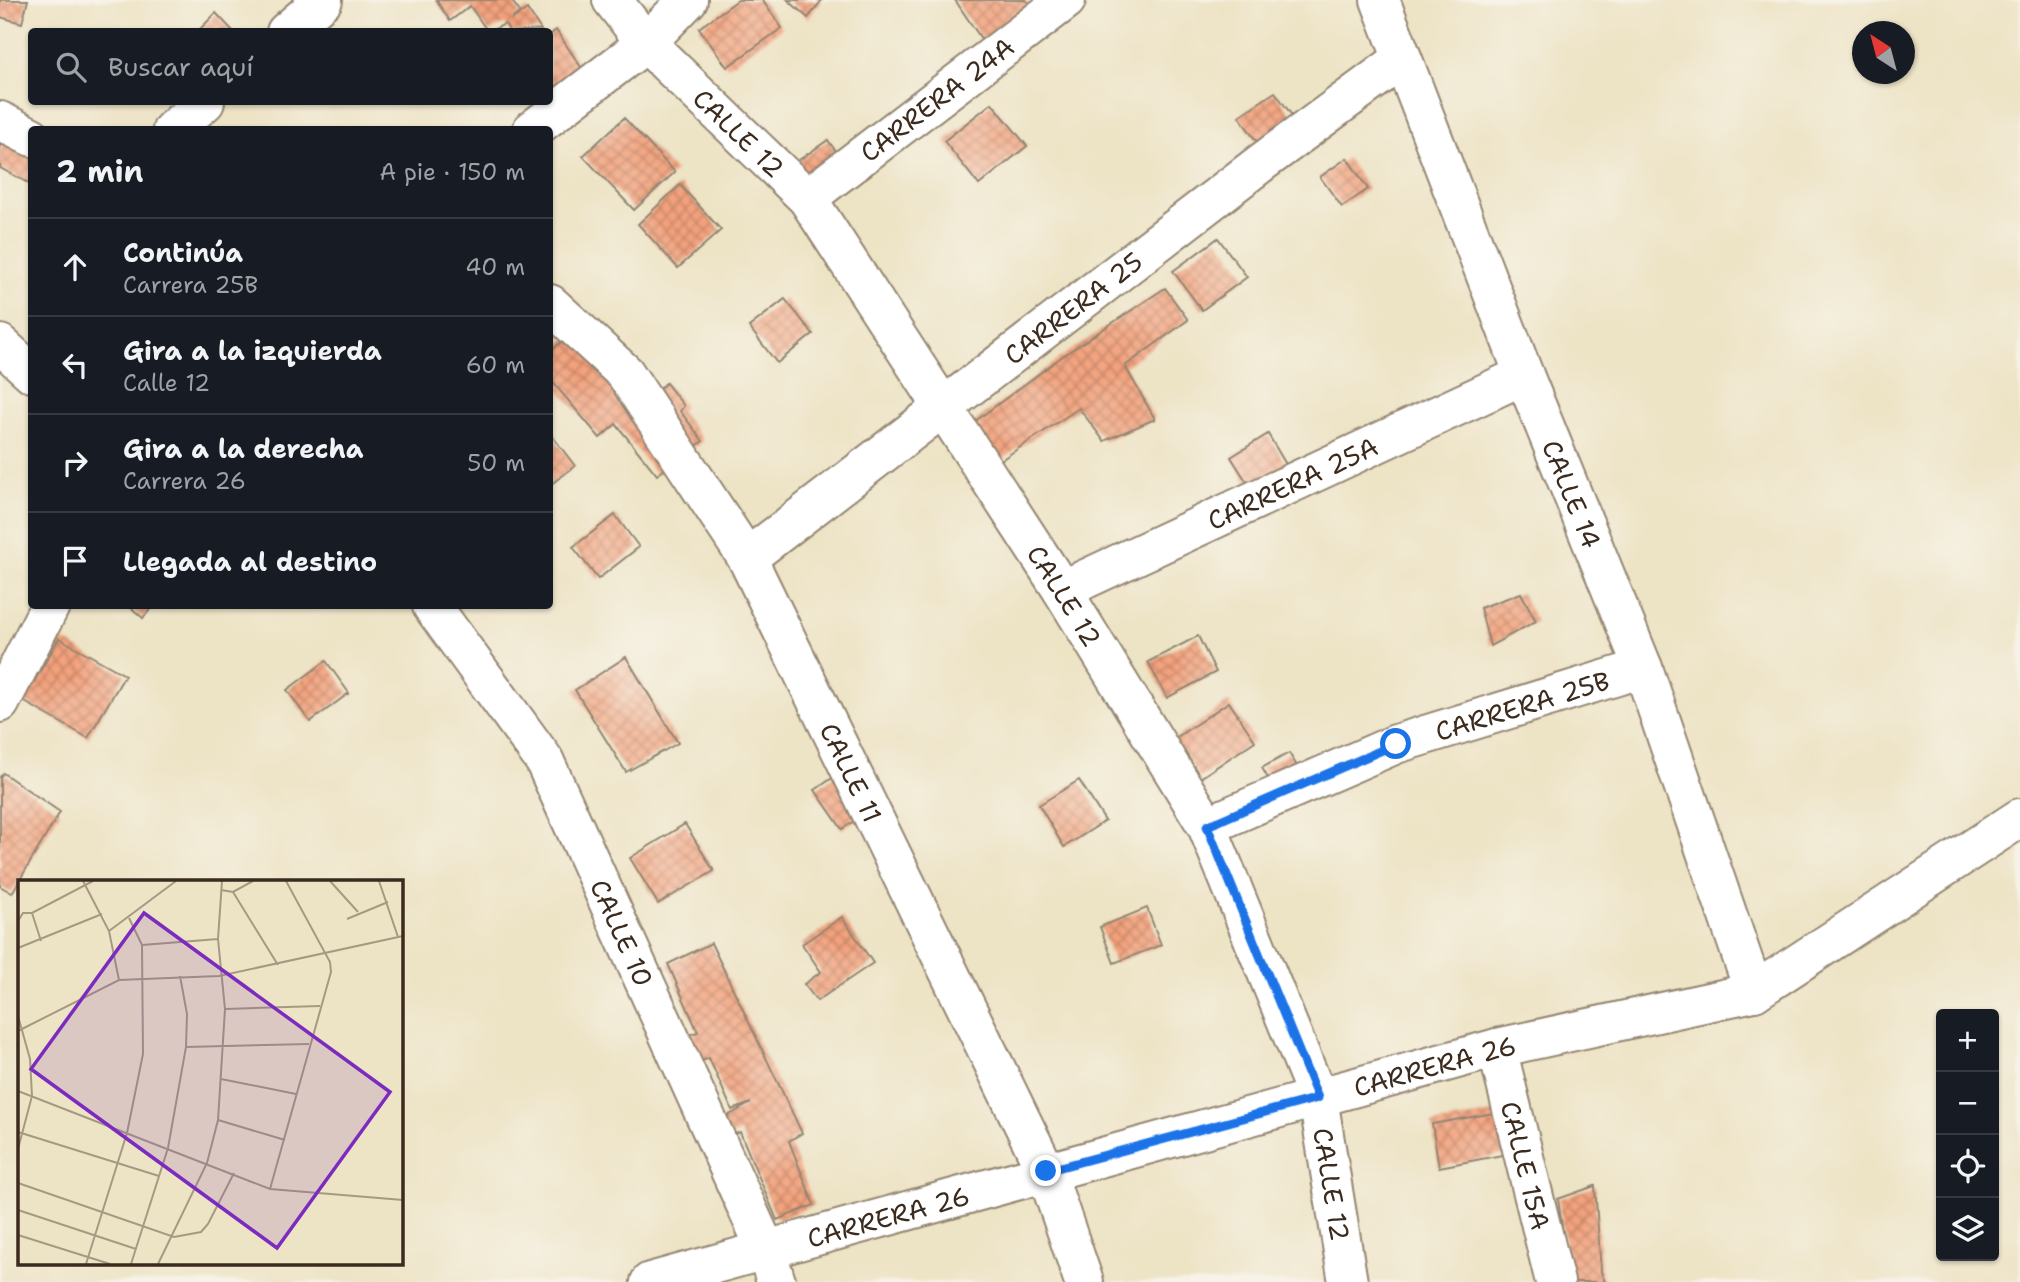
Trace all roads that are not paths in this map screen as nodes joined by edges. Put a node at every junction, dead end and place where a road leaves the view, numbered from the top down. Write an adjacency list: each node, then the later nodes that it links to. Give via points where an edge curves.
1 (323, 0): 6 (street)
2 (612, 0): 7 (street, CALLE 12)
3 (688, 0): 7 (street)
4 (1066, 0): 14 (street, CARRERA 24A)
5 (1380, 0): 8 (street, CALLE 14)
6 (291, 28)
7 (646, 43): 12 (street); 14 (street, CALLE 12)
8 (1401, 60): 18 (street, CALLE 14); 19 (street, CARRERA 25)
9 (201, 105): 11 (street)
10 (0, 121): 13 (street)
11 (177, 126)
12 (536, 126)
13 (28, 135)
14 (807, 198): 19 (street, CALLE 12)
15 (553, 307): 20 (street, CALLE 11, via 625,373)
16 (0, 344): 17 (street)
17 (28, 369)
18 (1524, 375): 21 (street, CARRERA 25A); 24 (street, CALLE 14)
19 (943, 408): 20 (street, CARRERA 25); 21 (street, CALLE 12)
20 (747, 558): 31 (street, CALLE 11)
21 (1062, 590): 27 (street, CALLE 12)
22 (48, 609): 25 (street)
23 (434, 609): 32 (street, CALLE 10, via 544,760)
24 (1643, 668): 27 (street, CARRERA 25B, via 1396,744); 28 (street, CALLE 14)
25 (0, 703)
26 (2020, 818): 28 (street, CARRERA 26)
27 (1207, 826): 30 (street, CALLE 12)
28 (1755, 992): 29 (street, CARRERA 26)
29 (1497, 1048): 30 (street, CARRERA 26); 36 (street, CALLE 15A)
30 (1318, 1098): 31 (street, CARRERA 26); 35 (street, CALLE 12)
31 (1046, 1171): 32 (street, CARRERA 26); 34 (street, CALLE 11)
32 (772, 1267): 33 (street, CARRERA 26)
33 (650, 1282)
34 (1084, 1282)
35 (1348, 1282)
36 (1555, 1282)

